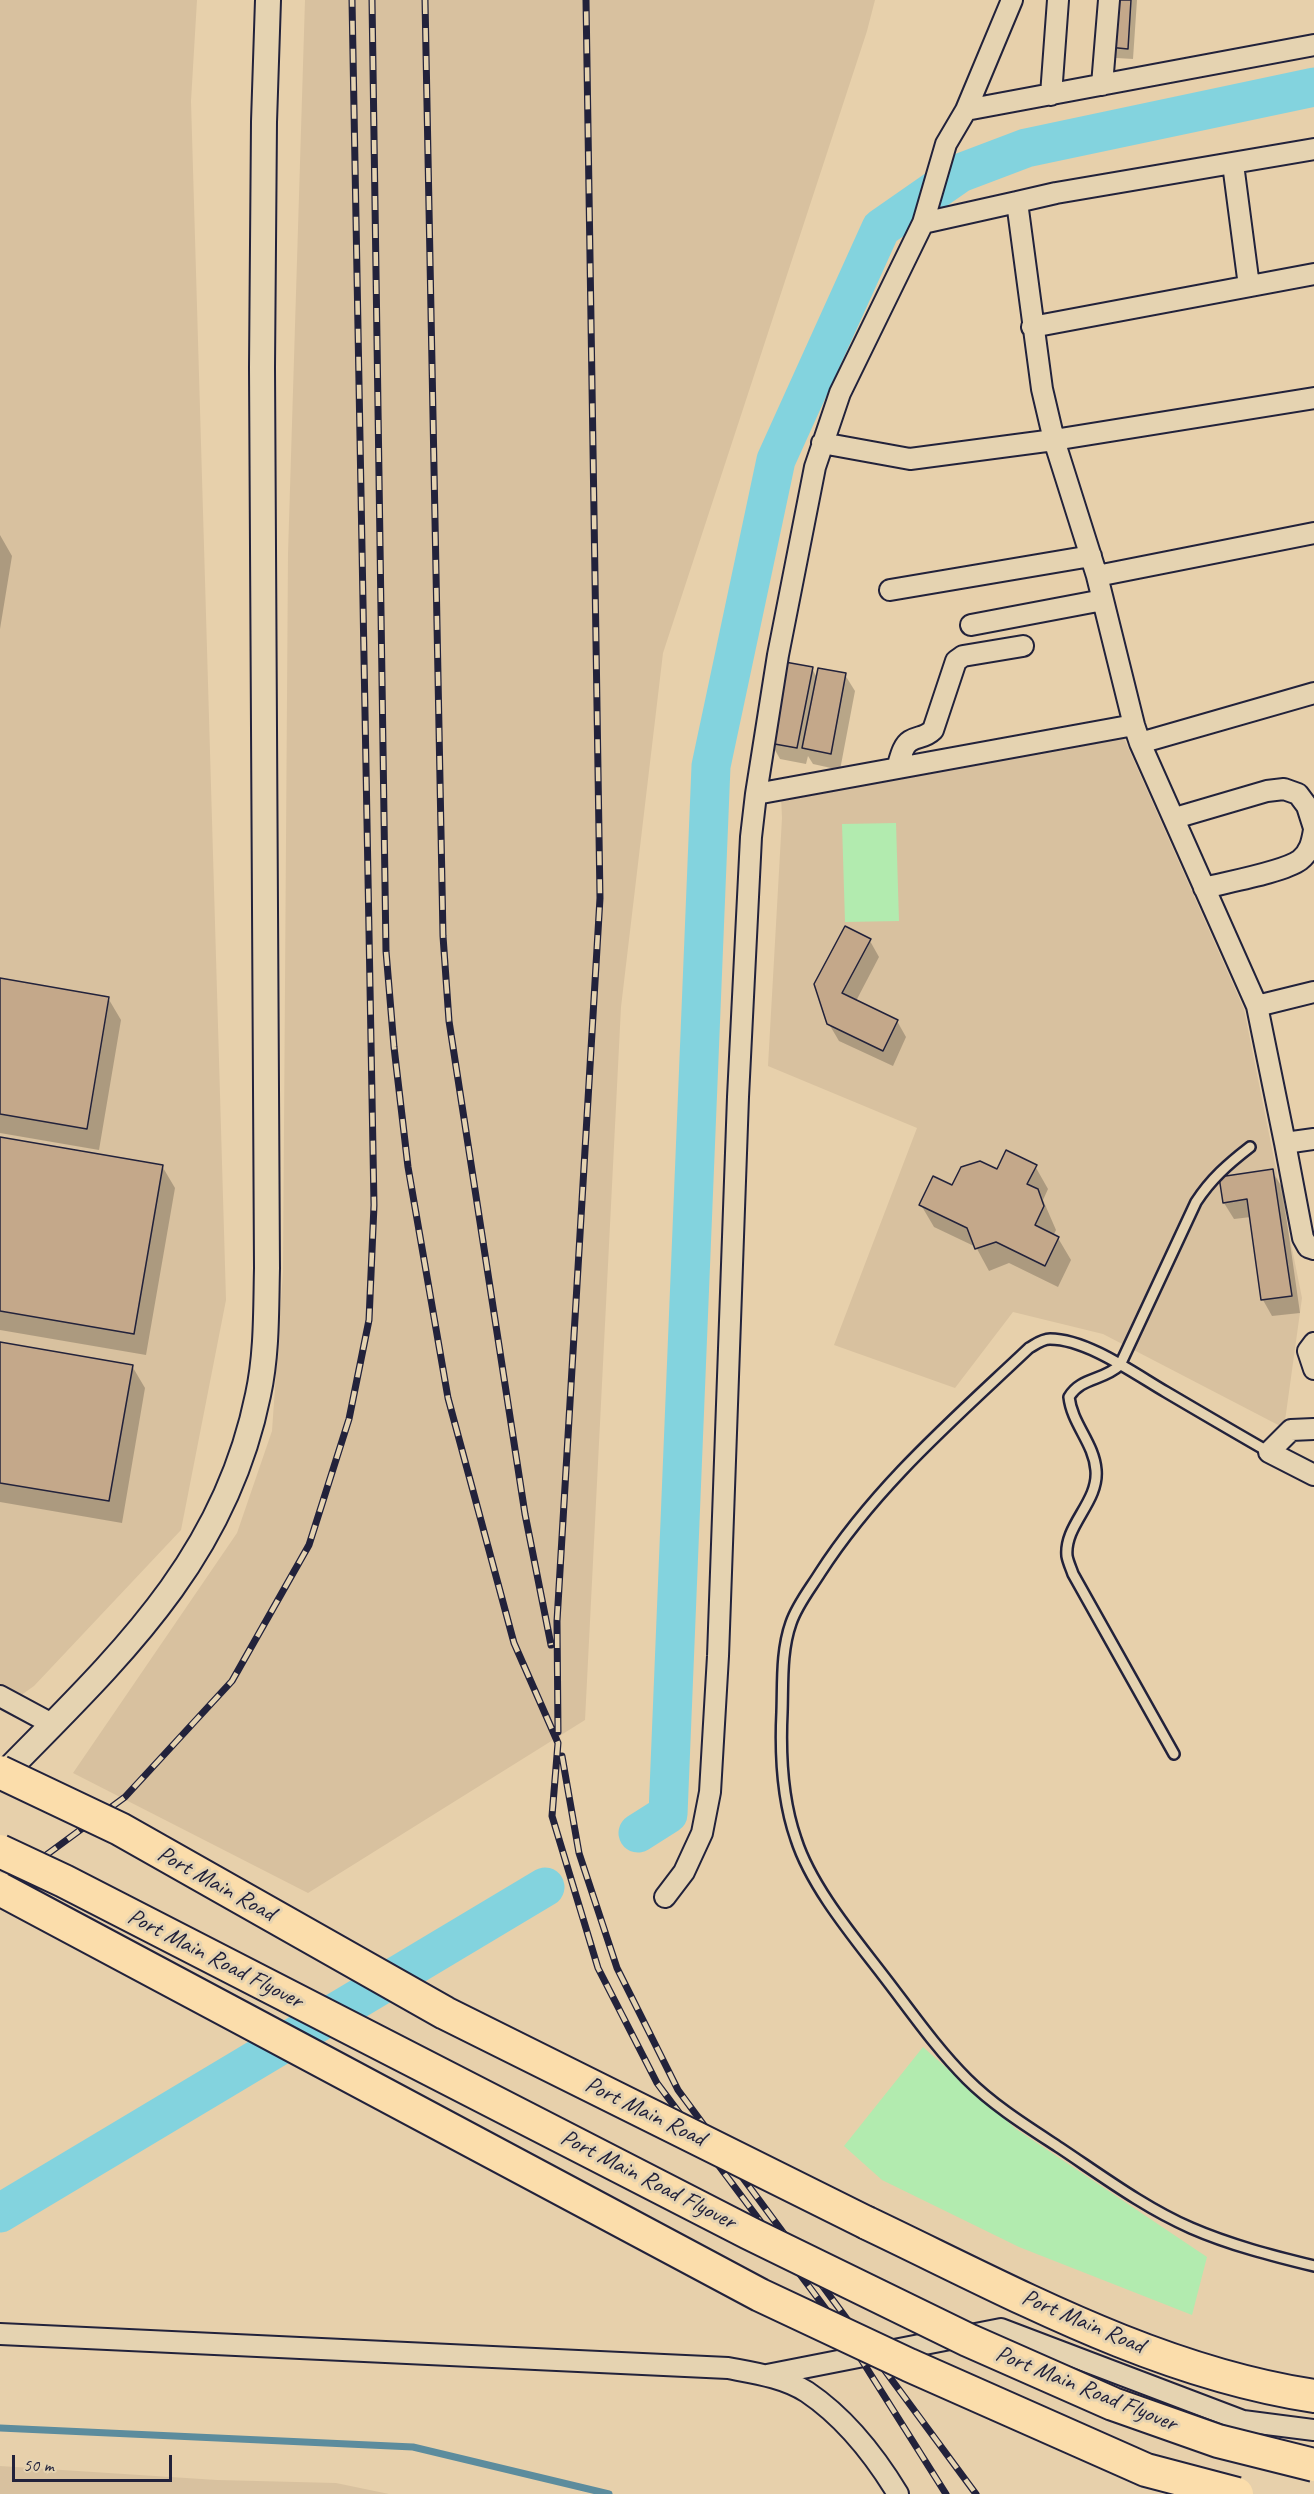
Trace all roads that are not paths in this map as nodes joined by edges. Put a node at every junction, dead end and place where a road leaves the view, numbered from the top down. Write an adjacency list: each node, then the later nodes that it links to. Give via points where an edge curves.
1 (268, 0): 46 (street, via 262,367 265,1346 258,1395 241,1459 199,1549 128,1645)
2 (1012, 0): 8 (street)
3 (1058, 0): 7 (street)
4 (1109, 0): 6 (street)
5 (1314, 45): 6 (street)
6 (1102, 86): 7 (street)
7 (1051, 94): 8 (street)
8 (966, 110): 12 (street, via 946,144)
9 (1314, 149): 10 (street)
10 (1233, 164): 11 (street); 14 (street)
11 (1017, 202): 12 (street); 15 (street)
12 (926, 214): 18 (street, via 840,393)
13 (1314, 274): 14 (street)
14 (1249, 286): 15 (street)
15 (1032, 327): 17 (street)
16 (1314, 398): 17 (street)
17 (1054, 440): 18 (street, via 910,459); 20 (street)
18 (822, 443): 29 (street, via 808,493)
19 (1314, 533): 21 (street)
20 (1091, 556): 21 (street); 22 (street)
21 (1097, 576): 23 (street)
22 (890, 590)
23 (1103, 600): 24 (street); 27 (street)
24 (971, 626)
25 (1023, 646): 28 (street, via 956,661 933,730 910,741)
26 (1314, 693): 27 (street)
27 (1137, 734): 28 (street); 30 (street)
28 (897, 768): 29 (street)
29 (756, 794): 52 (street, via 738,1097 721,1597 710,1792 702,1833 684,1872)
30 (1175, 818): 31 (street, via 1267,790 1284,789 1298,794 1307,806); 32 (street)
31 (1314, 829): 32 (street, via 1311,847 1294,863)
32 (1204, 888): 34 (street)
33 (1314, 992): 34 (street)
34 (1257, 1006): 36 (street)
35 (1314, 1139): 36 (street)
36 (1285, 1143): 38 (street, via 1303,1238)
37 (1250, 1147): 40 (lane, via 1221,1169 1196,1203)
38 (1314, 1249)
39 (1314, 1343): 41 (street, via 1308,1351)
40 (1120, 1365): 43 (lane); 47 (lane, via 1110,1374 1074,1388 1069,1396 1096,1470 1094,1489 1070,1537 1067,1556 1073,1574); 53 (lane, via 1066,1342 1041,1341 930,1441 860,1516 805,1597 791,1621 786,1642 781,1732 789,1815 805,1860 829,1901 940,2049 985,2095 1036,2132 1189,2227)
41 (1314, 1369)
42 (1314, 1429): 43 (street, via 1291,1430)
43 (1269, 1452): 44 (street)
44 (1314, 1475)
45 (0, 1696): 46 (street)
46 (52, 1724): 49 (street)
47 (1174, 1754)
48 (0, 1772): 56 (main road, Port Main Road, bridge, via 120,1829 445,2013 1062,2316 1139,2348 1226,2376)
49 (0, 1778)
50 (0, 1851): 58 (main road, Port Main Road Flyover, bridge, via 968,2340 1113,2404 1218,2441)
51 (0, 1889): 60 (main road, Port Main Road Flyover, bridge, via 760,2295 1146,2470)
52 (665, 1898)
53 (1314, 2266)
54 (0, 2334): 55 (street, via 728,2368)
55 (767, 2375): 57 (street, via 1001,2329 1243,2421); 59 (street, via 805,2391 832,2412 857,2437)
56 (1314, 2396)
57 (1314, 2430)
58 (1314, 2465)
59 (898, 2494)
60 (1237, 2494)

